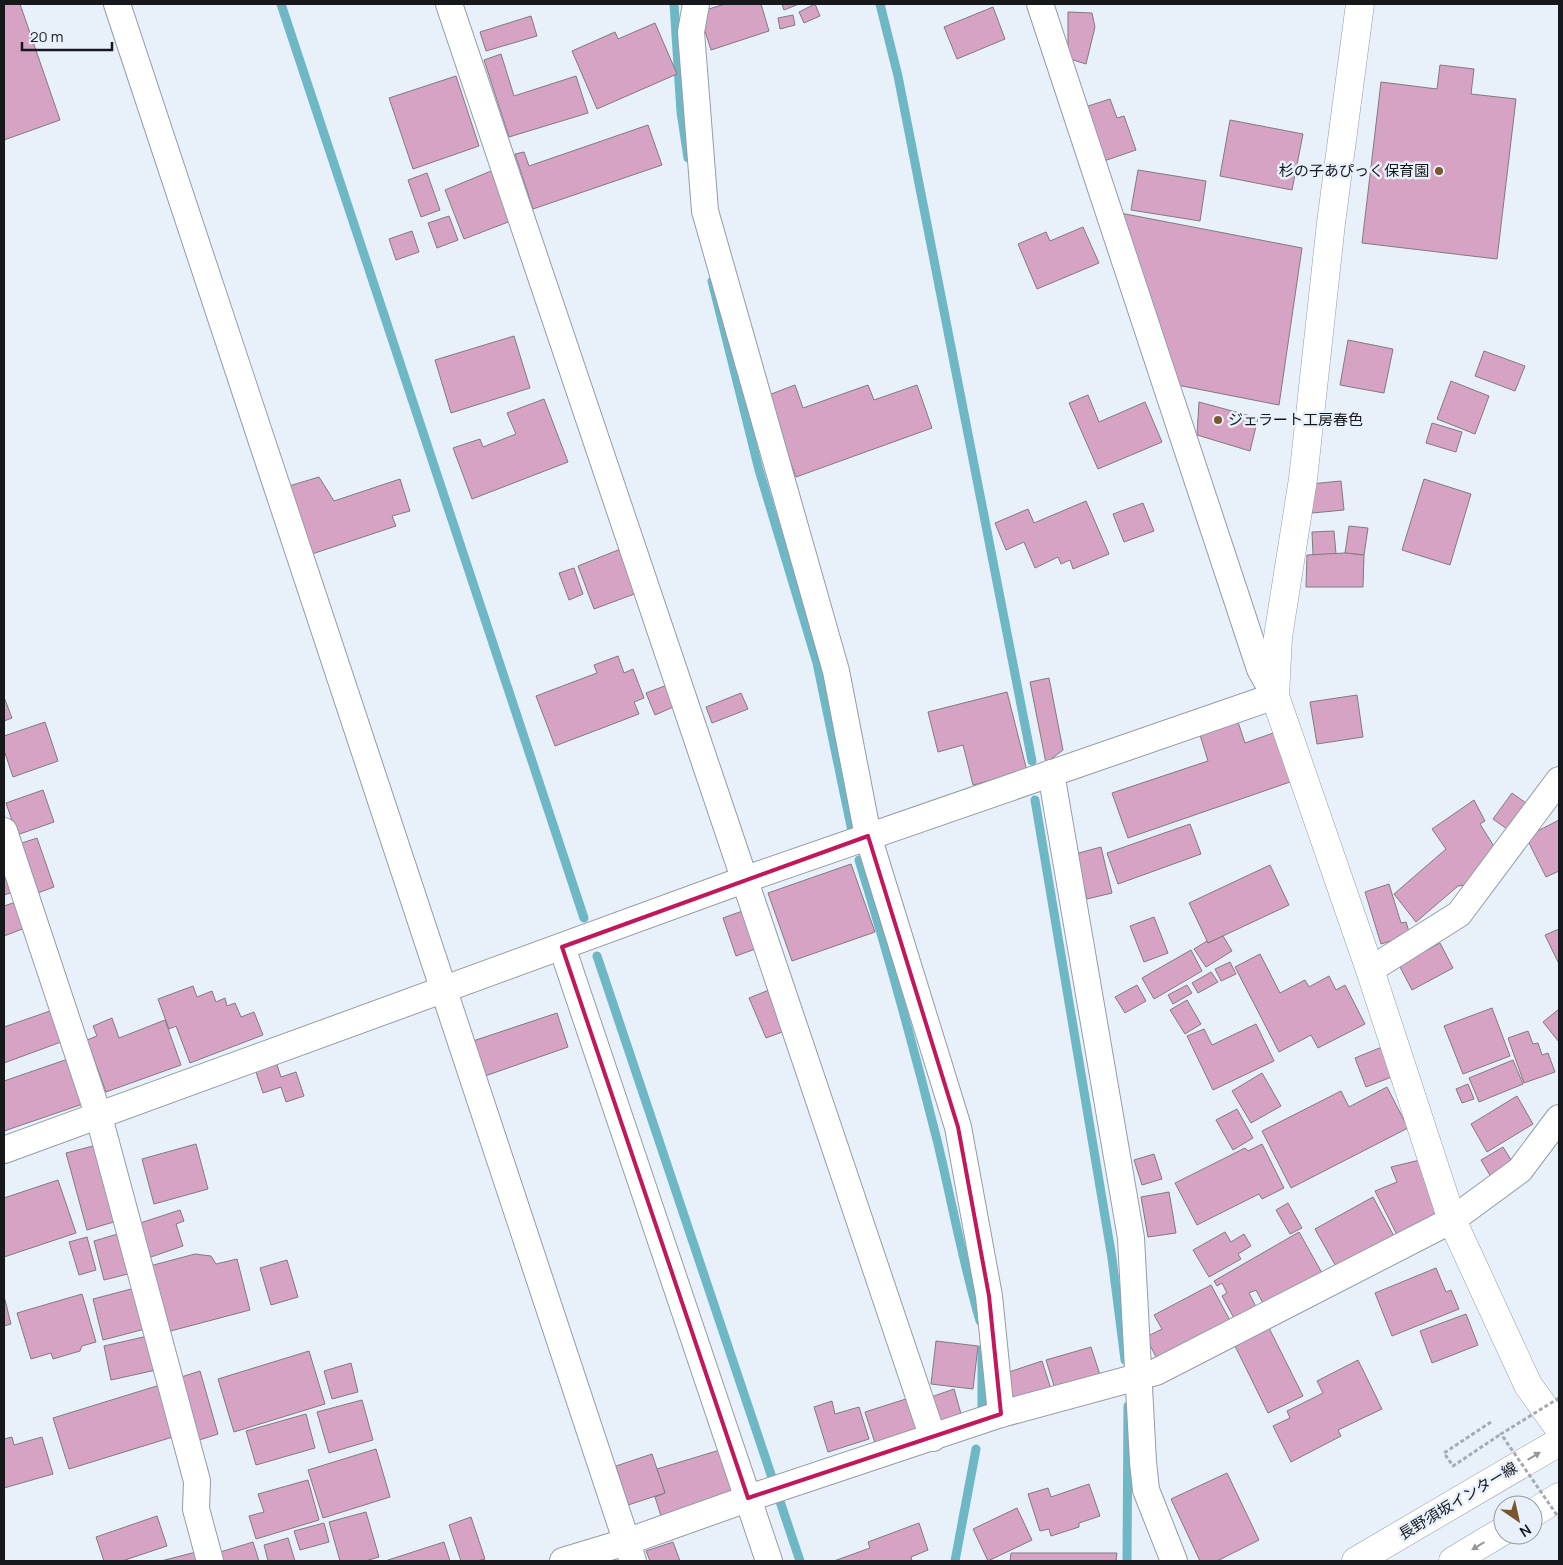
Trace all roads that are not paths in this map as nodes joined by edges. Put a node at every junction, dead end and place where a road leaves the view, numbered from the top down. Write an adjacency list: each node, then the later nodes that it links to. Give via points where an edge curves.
1 (117, 4): 14 (street)
2 (449, 4): 11 (street)
3 (696, 4): 10 (street, via 691,32 705,211 836,670)
4 (1040, 4): 6 (street, via 1260,669)
5 (1360, 4): 6 (street, via 1331,223 1303,479 1278,637)
6 (1275, 696): 7 (street); 13 (street)
7 (1051, 773): 10 (street); 19 (street, via 1131,1238)
8 (1559, 780): 13 (street, via 1459,914)
9 (4, 831): 15 (street)
10 (868, 836): 11 (street); 20 (street, via 958,1127 989,1296)
11 (746, 880): 12 (street); 22 (street)
12 (562, 947): 14 (street); 24 (street)
13 (1370, 970): 18 (street)
14 (442, 989): 15 (street); 28 (street)
15 (99, 1117): 17 (street); 29 (street, via 197,1481 196,1509)
16 (1559, 1118): 18 (street, via 1520,1170)
17 (4, 1150)
18 (1452, 1220): 19 (street, via 1156,1372); 21 (street, via 1528,1385)
19 (1138, 1376): 20 (street); 32 (street, via 1146,1490)
20 (1001, 1414): 22 (street)
21 (1559, 1428)
22 (933, 1438): 24 (street)
23 (1559, 1442): 33 (street, 長野須坂インター線, one-way to 23)
24 (754, 1496): 28 (street); 31 (street)
25 (1559, 1497): 26 (street)
26 (1543, 1507)
27 (1493, 1537): 34 (street, one-way to 34)
28 (629, 1552): 30 (street)
29 (210, 1561)
30 (563, 1561)
31 (769, 1561)
32 (1174, 1561)
33 (1356, 1561)
34 (1453, 1561)

